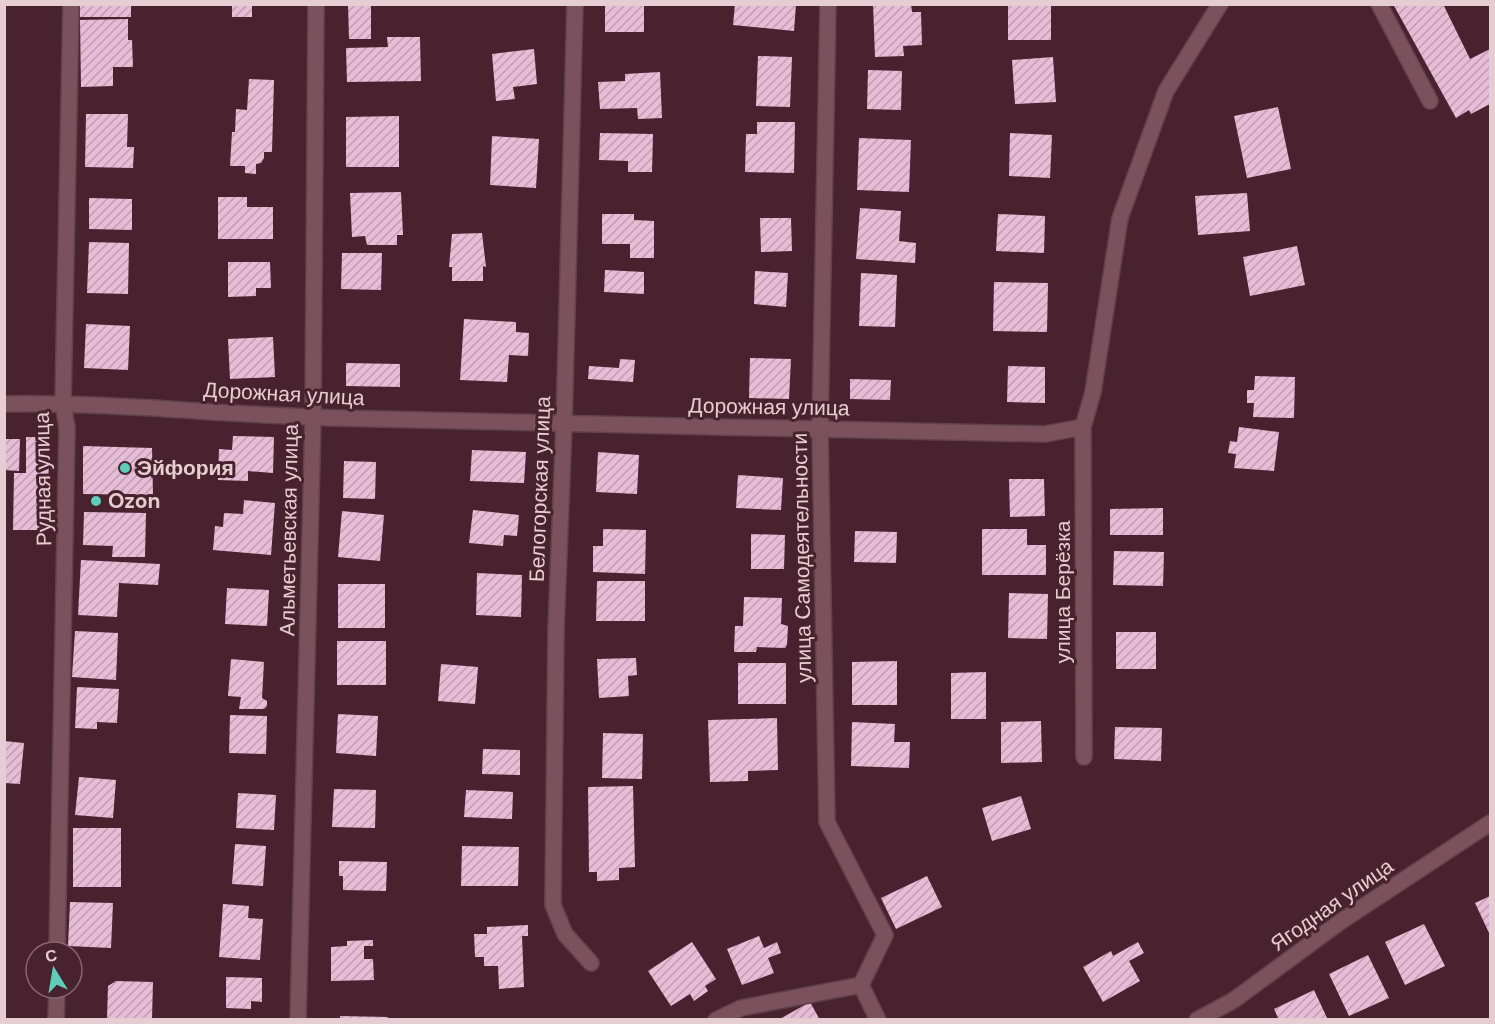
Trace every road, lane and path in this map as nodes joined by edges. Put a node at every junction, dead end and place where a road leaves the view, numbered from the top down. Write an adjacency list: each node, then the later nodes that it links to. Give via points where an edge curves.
1 (71, 4): 8 (street, Рудная улица)
2 (316, 4): 10 (street, Альметьевская улица)
3 (574, 4): 11 (street, Белогорская улица)
4 (828, 4): 13 (street, улица Самодеятельности)
5 (1220, 4): 12 (street, via 1166,91 1120,218 1093,392)
6 (1379, 4): 7 (street)
7 (1430, 101)
8 (63, 403): 9 (street, Дорожная улица); 10 (street, Дорожная улица); 16 (street, Рудная улица, via 67,428)
9 (4, 404)
10 (313, 417): 11 (street, Дорожная улица); 21 (street, Альметьевская улица)
11 (564, 425): 13 (street, Дорожная улица); 17 (street, Белогорская улица, via 556,629 554,904 565,934)
12 (1083, 427): 13 (street, Дорожная улица, via 1045,434); 14 (street, улица Берёзка)
13 (820, 428): 18 (street, улица Самодеятельности, via 827,822 885,934)
14 (1084, 757)
15 (1491, 823): 24 (street, Ягодная улица, via 1340,922 1234,1000)
16 (57, 940)
17 (591, 963)
18 (861, 985): 22 (street, via 741,1008); 23 (street)
19 (57, 1000): 20 (street)
20 (56, 1020)
21 (298, 1020)
22 (716, 1020)
23 (878, 1020)
24 (1197, 1020)

